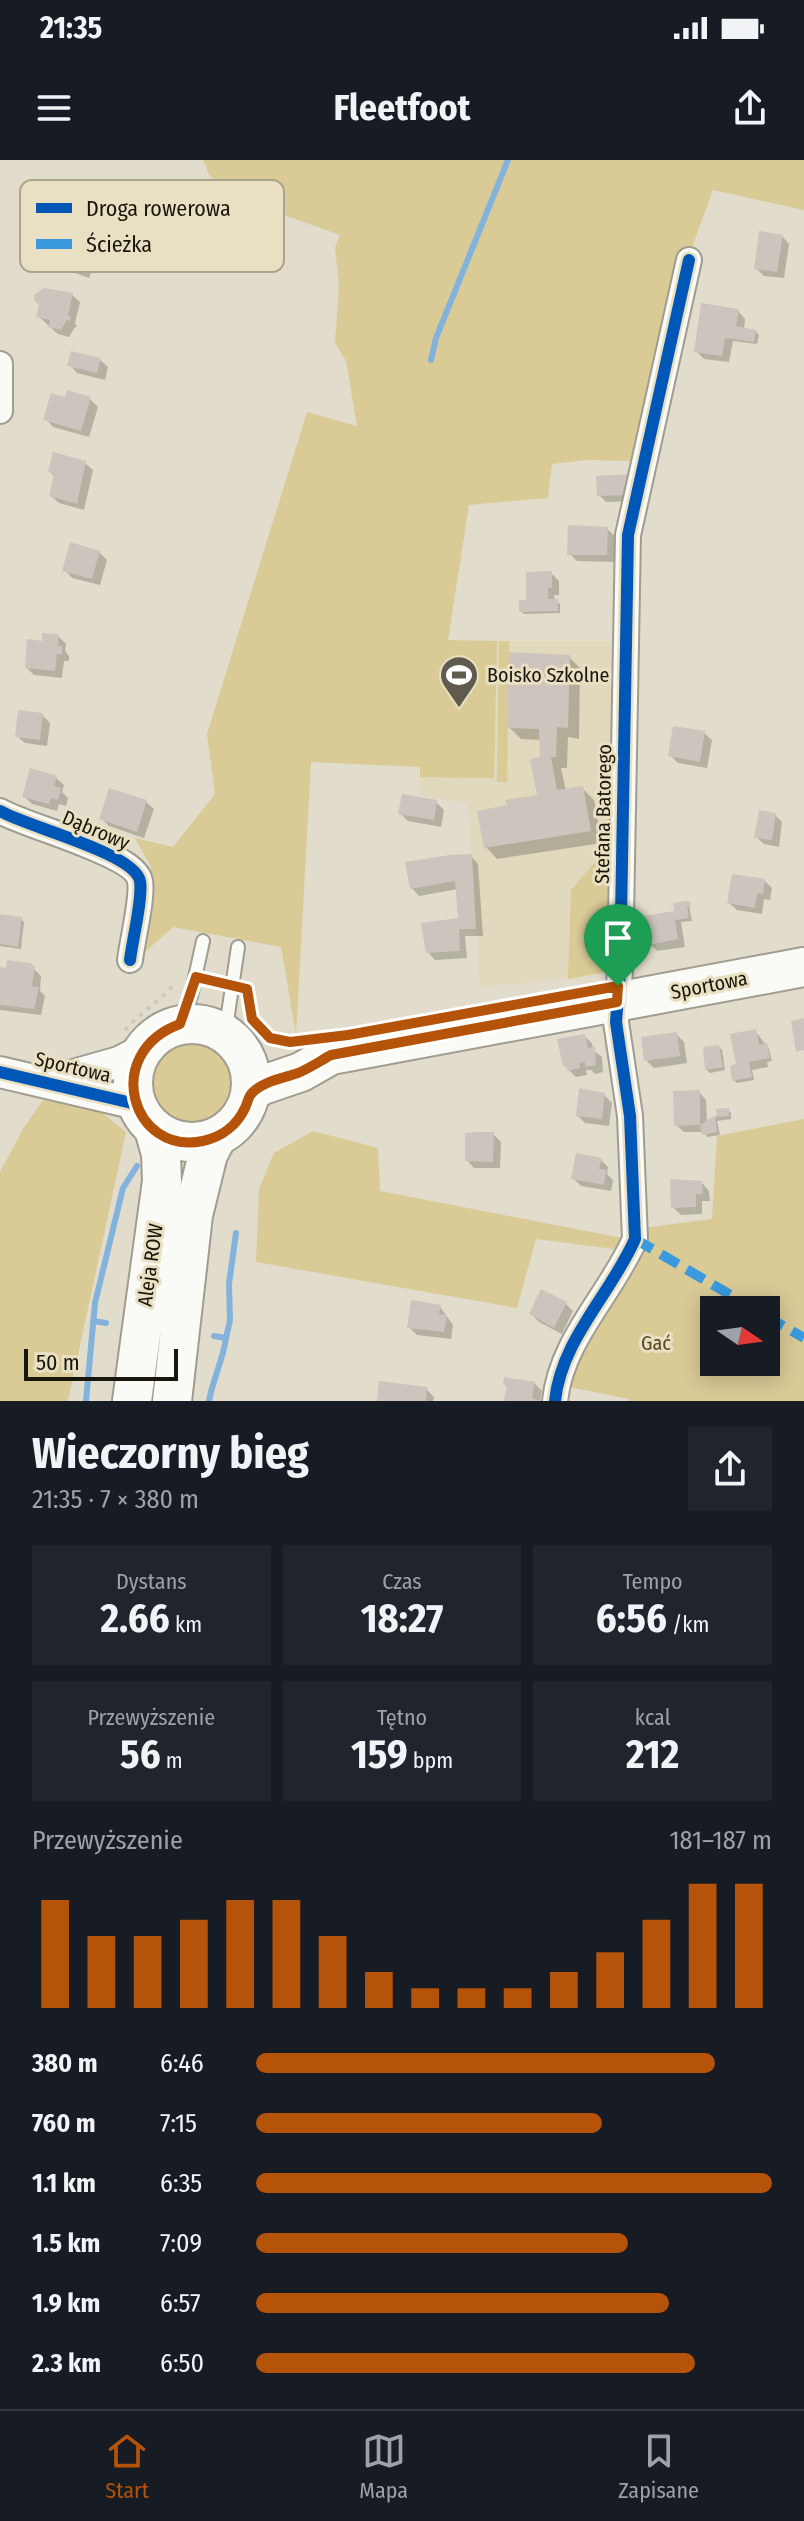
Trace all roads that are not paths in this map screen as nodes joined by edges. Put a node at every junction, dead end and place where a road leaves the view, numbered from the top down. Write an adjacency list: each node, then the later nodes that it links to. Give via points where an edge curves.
1 (689, 260): 9 (street, Stefana Batorego, via 628,535)
2 (0, 364): 3 (street)
3 (0, 411)
4 (0, 811): 7 (street, Dąbrowy, via 115,857 136,871 141,883)
5 (203, 941): 10 (lane)
6 (238, 947): 11 (lane, via 228,1014)
7 (130, 960)
8 (804, 967): 9 (main road, Sportowa)
9 (617, 1002): 13 (main road, Sportowa); 21 (street, Stefana Batorego, via 630,1116 635,1239 572,1346)
10 (180, 1024): 11 (main road, via 214,1028); 12 (main road)
11 (233, 1041): 13 (main road, Sportowa, via 262,1050); 16 (main road, via 247,1060)
12 (129, 1045): 15 (street, Sportowa, via 119,1062); 17 (main road)
13 (318, 1048): 16 (main road, Sportowa, via 301,1072)
14 (0, 1072): 15 (street, Sportowa)
15 (50, 1082): 17 (street, Sportowa)
16 (250, 1094): 18 (main road, via 239,1119)
17 (145, 1116): 18 (main road, via 169,1138 201,1142); 19 (main road, Aleja ROW, via 161,1154 162,1181)
18 (217, 1137): 20 (main road, Aleja ROW, via 193,1215)
19 (132, 1401)
20 (172, 1401)
21 (555, 1401)

